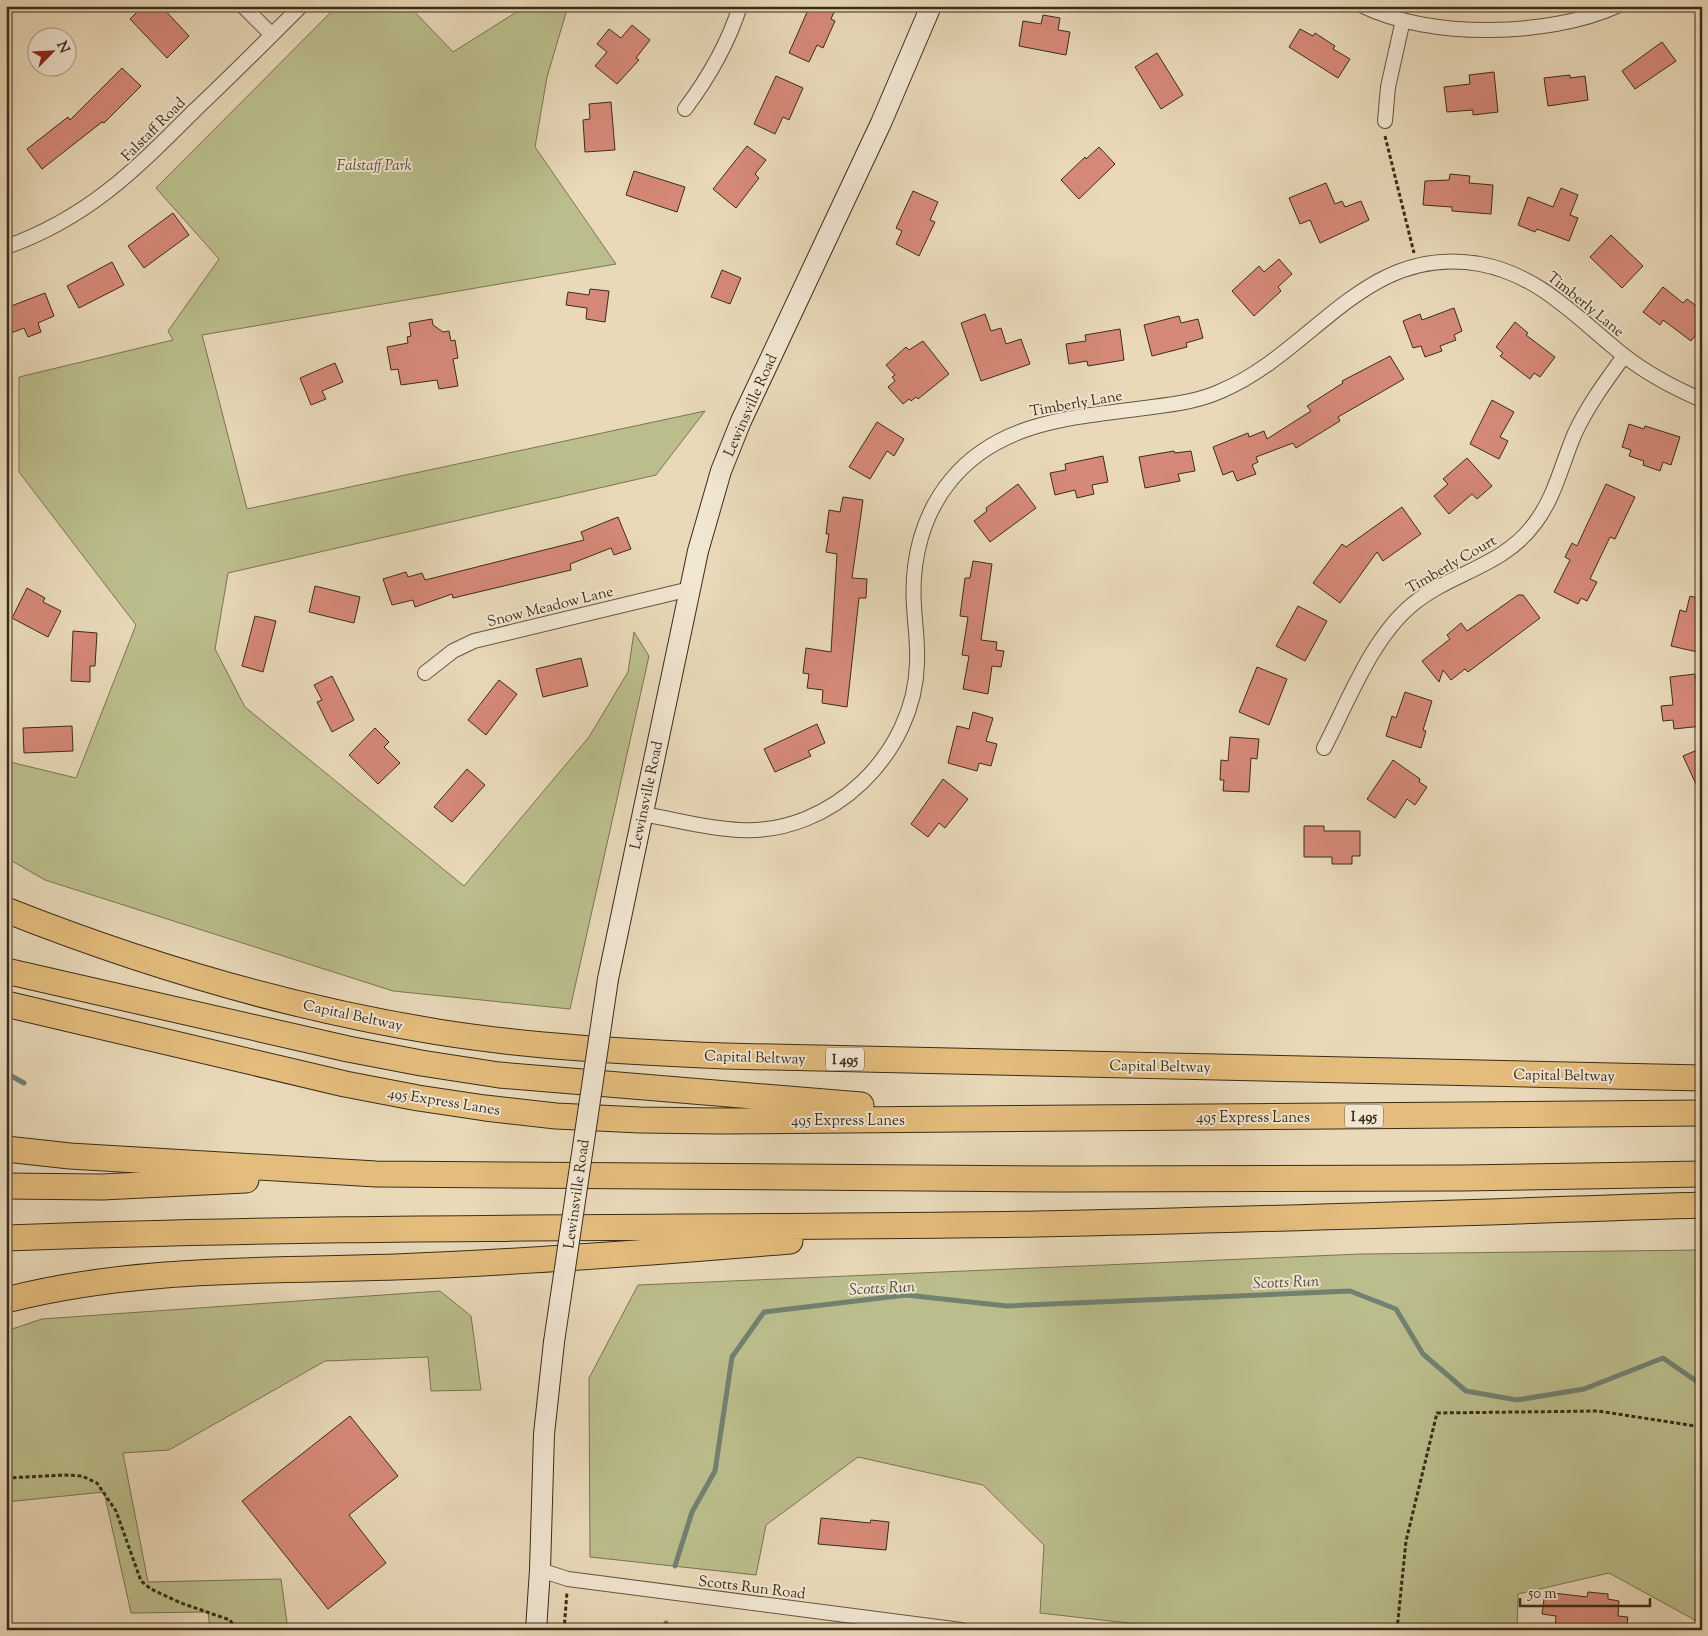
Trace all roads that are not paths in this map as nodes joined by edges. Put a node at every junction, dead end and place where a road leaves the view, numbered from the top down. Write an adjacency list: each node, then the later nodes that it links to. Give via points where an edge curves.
1 (243, 6): 8 (street)
2 (301, 6): 8 (street, Falstaff Road)
3 (740, 6): 9 (street, via 733,31 715,65)
4 (931, 6): 14 (main road, Lewinsville Road, via 881,123 741,421 709,510)
5 (1363, 6): 7 (street)
6 (1617, 6): 7 (street, via 1570,22 1536,28 1494,30)
7 (1403, 20): 10 (street, via 1388,87)
8 (272, 35): 11 (street, Falstaff Road, via 129,176 58,224)
9 (684, 108)
10 (1385, 128)
11 (6, 247)
12 (1624, 356): 13 (street, Timberly Lane, via 1654,376); 16 (street, Timberly Court, via 1576,432 1548,501 1535,523 1497,558 1436,589 1396,619 1379,640); 17 (street, Timberly Lane, via 1560,301 1525,278 1475,263 1418,266 1371,284 1348,299 1272,363 1217,394 1187,402 1040,424 1000,440 972,459 951,480 923,528 913,580 917,665 914,692 896,739 864,782 817,814 767,829 740,830)
13 (1702, 400)
14 (690, 589): 15 (street, Snow Meadow Lane, via 474,641 452,651); 17 (main road, Lewinsville Road)
15 (425, 673)
16 (1324, 748)
17 (642, 814): 32 (main road, Lewinsville Road, bridge, via 608,979 554,1342 544,1434)
18 (6, 910): 21 (highway, Capital Beltway / I 495, via 152,963 250,992 429,1030 534,1044 725,1056)
19 (6, 971): 23 (highway, via 348,1049 499,1075)
20 (6, 1004): 23 (highway, 495 Express Lanes / I 495, via 345,1084 485,1108 640,1120)
21 (1702, 1078)
22 (1702, 1113): 23 (highway, 495 Express Lanes / I 495)
23 (1026, 1119)
24 (6, 1149): 25 (highway, via 70,1156)
25 (376, 1174): 26 (highway, via 1061,1179); 27 (highway, via 102,1187)
26 (1702, 1174)
27 (6, 1186)
28 (1702, 1205): 29 (highway)
29 (1038, 1224): 30 (highway, via 478,1229); 31 (highway, via 528,1260 171,1273 80,1283)
30 (6, 1238)
31 (6, 1300)
32 (540, 1570): 33 (main road, Lewinsville Road); 34 (street, Scotts Run Road, via 568,1579)
33 (536, 1630)
34 (960, 1630)

